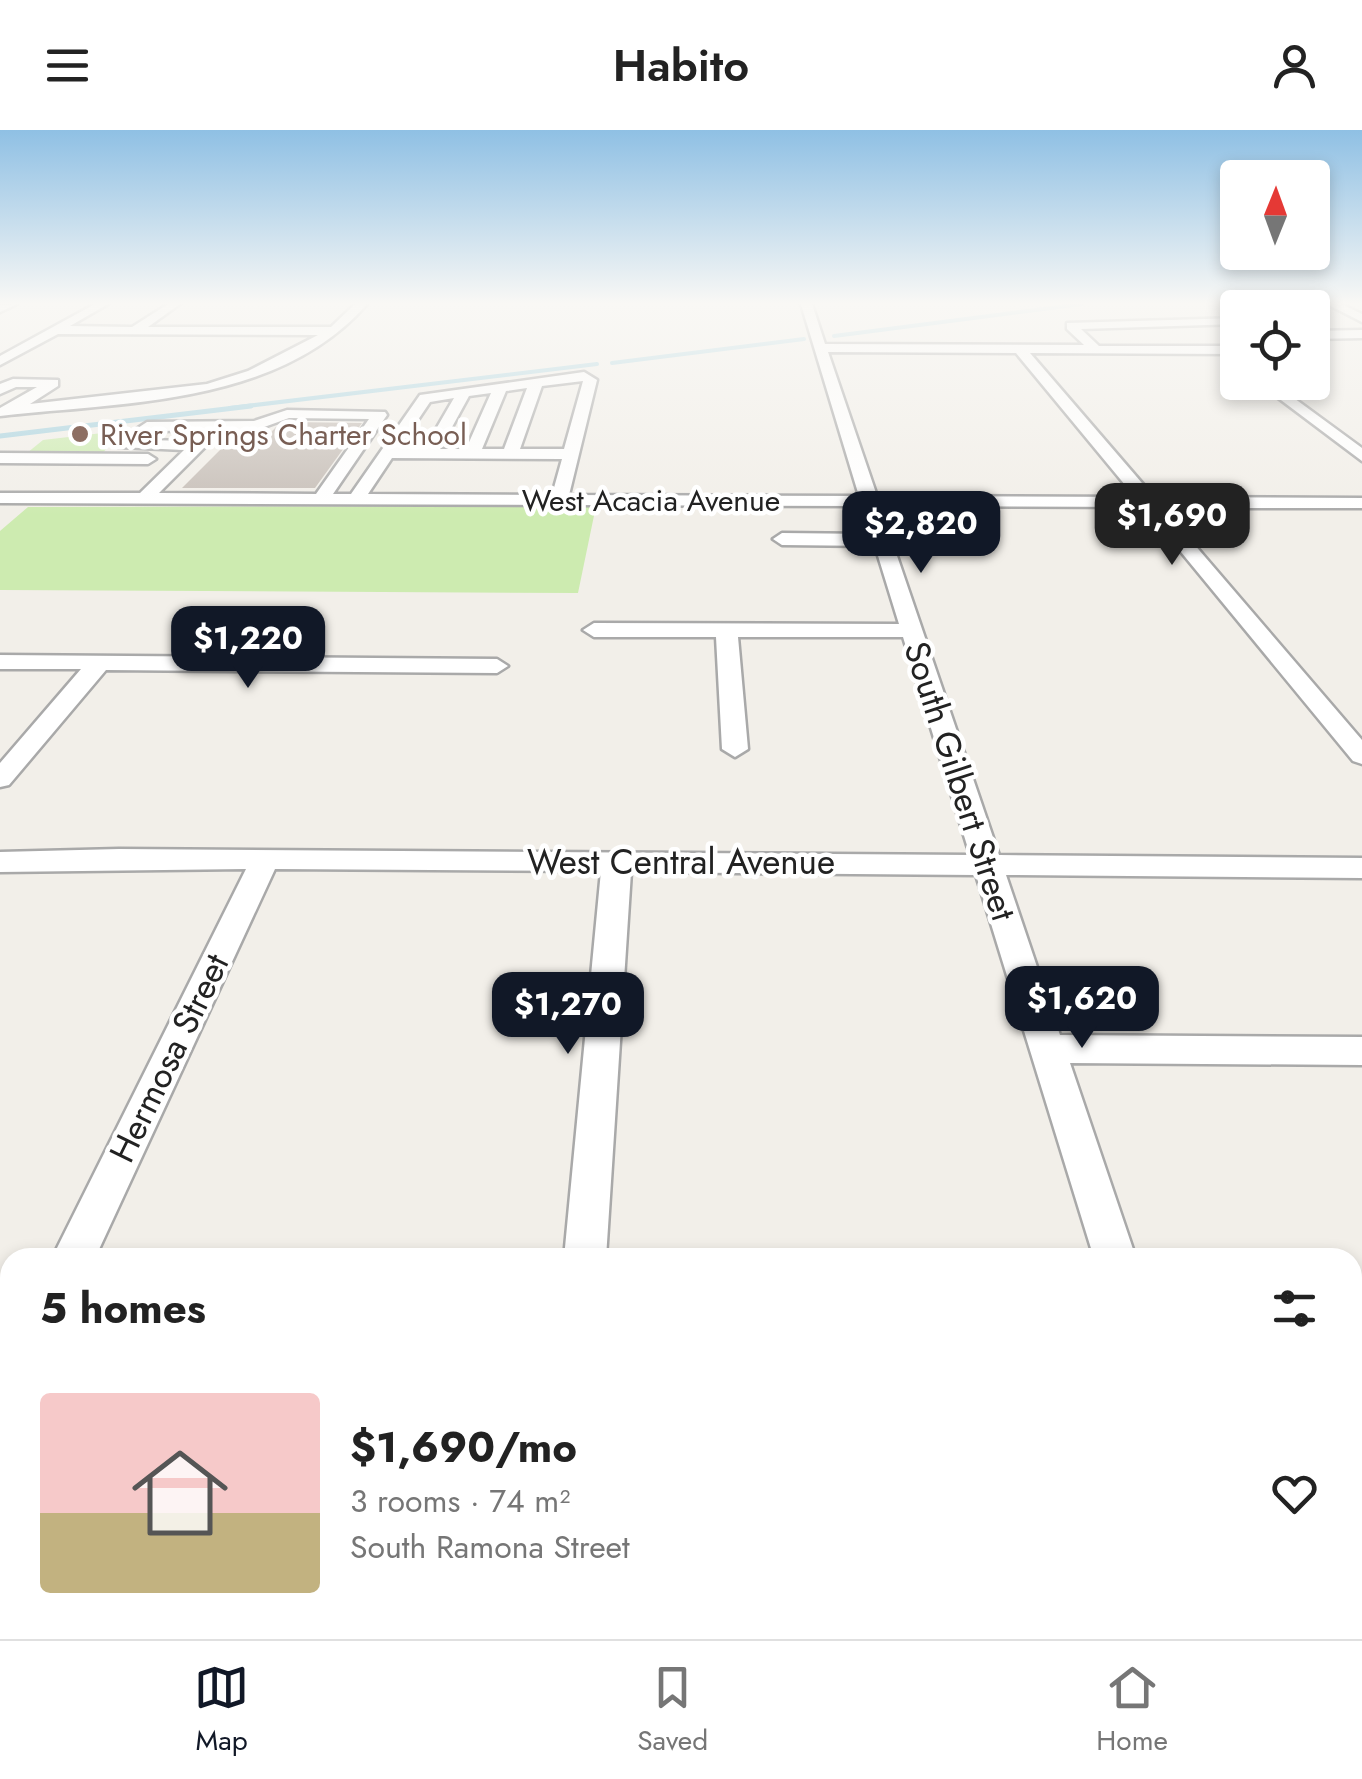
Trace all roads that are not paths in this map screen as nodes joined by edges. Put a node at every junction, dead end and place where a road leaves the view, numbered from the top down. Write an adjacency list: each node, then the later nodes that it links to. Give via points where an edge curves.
1 (253, 374): 9 (street)
2 (829, 374): 25 (street, South Gilbert Street)
3 (1041, 374): 27 (street)
4 (536, 383): 5 (street); 15 (street); 19 (street, via 590,380)
5 (500, 388): 7 (street); 14 (street)
6 (0, 390): 8 (street, via 13,382 53,383)
7 (464, 392): 12 (street, via 425,398); 13 (street)
8 (37, 393): 9 (street, via 116,392); 11 (street)
9 (134, 398): 11 (street)
10 (1287, 400): 16 (street)
11 (4, 412)
12 (388, 453): 13 (street); 22 (street)
13 (438, 453): 14 (street); 19 (street, via 438,470)
14 (472, 454): 15 (street)
15 (510, 454): 19 (street)
16 (1362, 456)
17 (0, 458): 18 (street)
18 (186, 459): 20 (street, via 156,478); 21 (street, via 198,446 124,444 146,428 256,425 312,409 380,415)
19 (569, 462): 23 (street)
20 (145, 498): 21 (street, West Acacia Avenue); 26 (street, West Acacia Avenue)
21 (320, 499): 22 (street, West Acacia Avenue)
22 (356, 499): 23 (street, West Acacia Avenue)
23 (559, 500): 24 (street, West Acacia Avenue)
24 (779, 501): 25 (street, West Acacia Avenue); 29 (street, via 783,547)
25 (870, 501): 27 (street, West Acacia Avenue); 29 (street, South Gilbert Street)
26 (4, 502)
27 (1149, 502): 28 (street, West Acacia Avenue); 37 (street)
28 (1362, 503)
29 (883, 540): 32 (street, South Gilbert Street)
30 (594, 630): 31 (street)
31 (728, 630): 32 (street); 36 (street)
32 (912, 631): 42 (street, South Gilbert Street)
33 (0, 662): 34 (street)
34 (99, 663): 35 (street); 38 (street)
35 (497, 666)
36 (735, 749)
37 (1362, 756)
38 (0, 779)
39 (265, 859): 40 (street, West Central Avenue); 41 (street, West Central Avenue); 46 (street, Hermosa Street)
40 (0, 862)
41 (616, 862): 42 (street, West Central Avenue); 47 (street)
42 (988, 865): 43 (street, West Central Avenue); 44 (street, South Gilbert Street)
43 (1362, 868)
44 (1047, 1049): 45 (street); 48 (street, South Gilbert Street)
45 (1362, 1052)
46 (78, 1248)
47 (586, 1248)
48 (1112, 1248)

